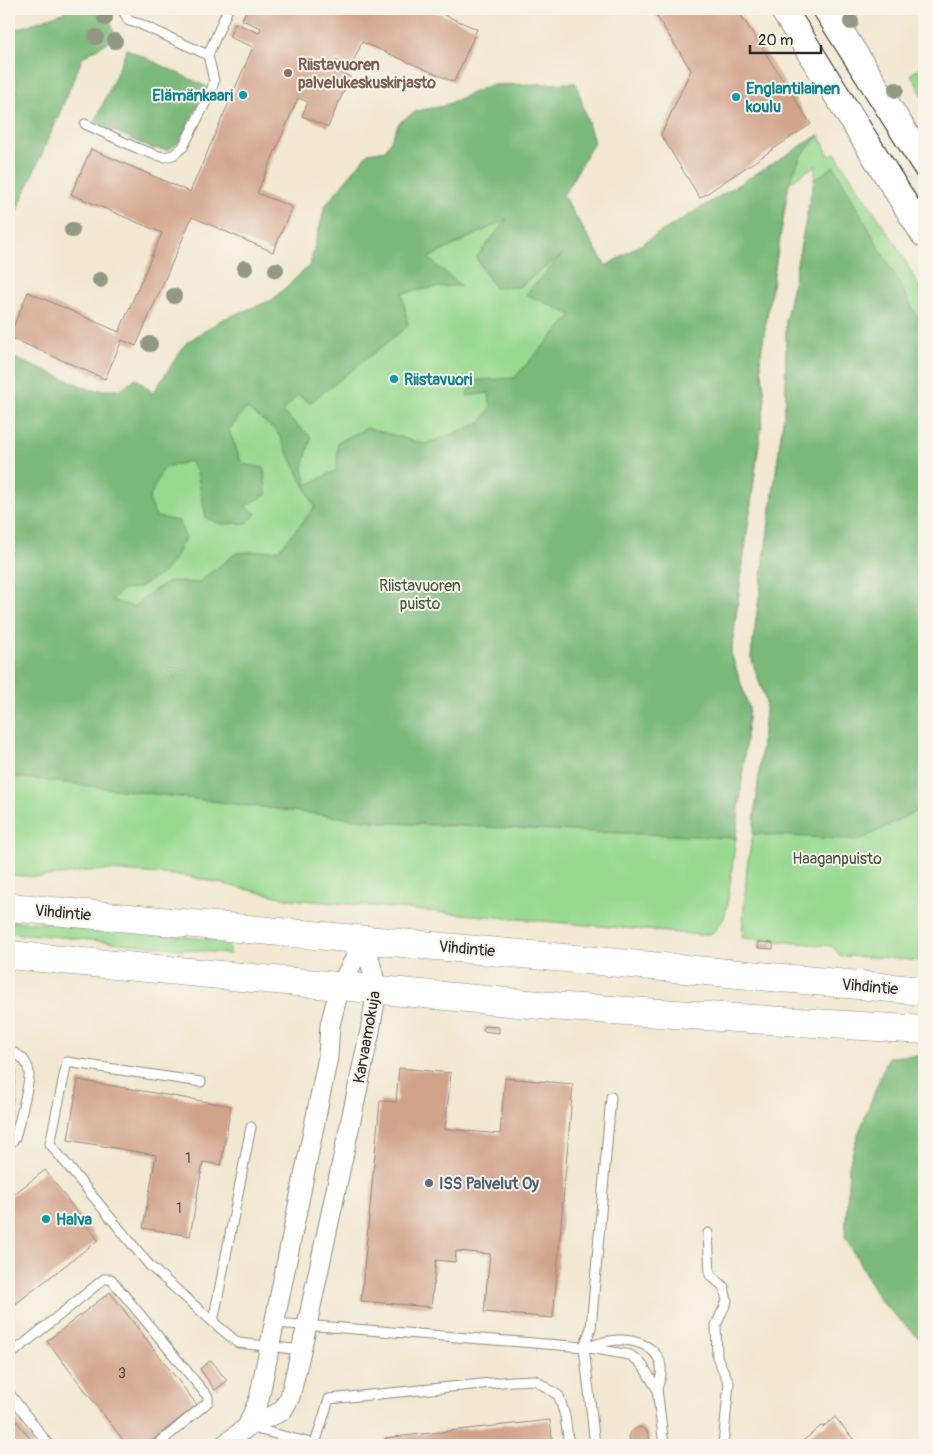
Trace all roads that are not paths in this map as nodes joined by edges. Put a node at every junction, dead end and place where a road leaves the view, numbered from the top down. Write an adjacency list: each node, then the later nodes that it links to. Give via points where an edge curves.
1 (122, 9): 5 (lane, via 129,21)
2 (228, 9): 5 (lane)
3 (783, 9): 8 (street)
4 (827, 9): 7 (street)
5 (208, 55): 6 (lane, via 214,81 211,92 182,147 173,155 164,157 148,152)
6 (85, 124)
7 (924, 163)
8 (924, 234)
9 (9, 907): 10 (main road, Vihdintie)
10 (365, 940): 12 (street, Karvaamokuja); 13 (street, Karvaamokuja); 14 (main road, Vihdintie)
11 (9, 955): 12 (main road)
12 (340, 986): 13 (main road); 23 (street, Karvaamokuja)
13 (377, 990): 15 (main road, via 550,1006); 24 (street, Karvaamokuja)
14 (924, 990)
15 (924, 1030)
16 (9, 1051): 20 (lane, via 25,1060 30,1074 15,1138)
17 (201, 1082): 22 (lane, via 67,1062 50,1144 150,1266)
18 (611, 1097): 26 (lane, via 591,1328)
19 (251, 1127): 22 (lane)
20 (9, 1145)
21 (708, 1233): 40 (lane, via 710,1275 724,1286 727,1301 716,1325 716,1357 729,1383)
22 (213, 1322): 25 (lane, via 238,1343)
23 (274, 1323): 24 (lane); 25 (street, Karvaamokuja)
24 (307, 1325): 26 (lane); 27 (street, Karvaamokuja)
25 (269, 1346): 27 (lane); 31 (street, Karvaamokuja, via 259,1399)
26 (584, 1347): 29 (lane, via 637,1360); 29 (lane, via 612,1341 636,1342 649,1347 660,1361 662,1374); 38 (lane)
27 (302, 1350): 31 (street, Karvaamokuja, via 290,1396 282,1411)
28 (9, 1356): 35 (lane, via 104,1279 111,1279 208,1397 208,1402)
29 (657, 1389): 39 (lane)
30 (9, 1393): 34 (lane)
31 (247, 1427): 32 (lane); 36 (street, Karvaamokuja)
32 (291, 1441): 33 (lane)
33 (316, 1444): 37 (lane, via 329,1399 535,1380 559,1396)
34 (50, 1445)
35 (157, 1445)
36 (224, 1445)
37 (569, 1445)
38 (595, 1445)
39 (664, 1445)
40 (723, 1445)

